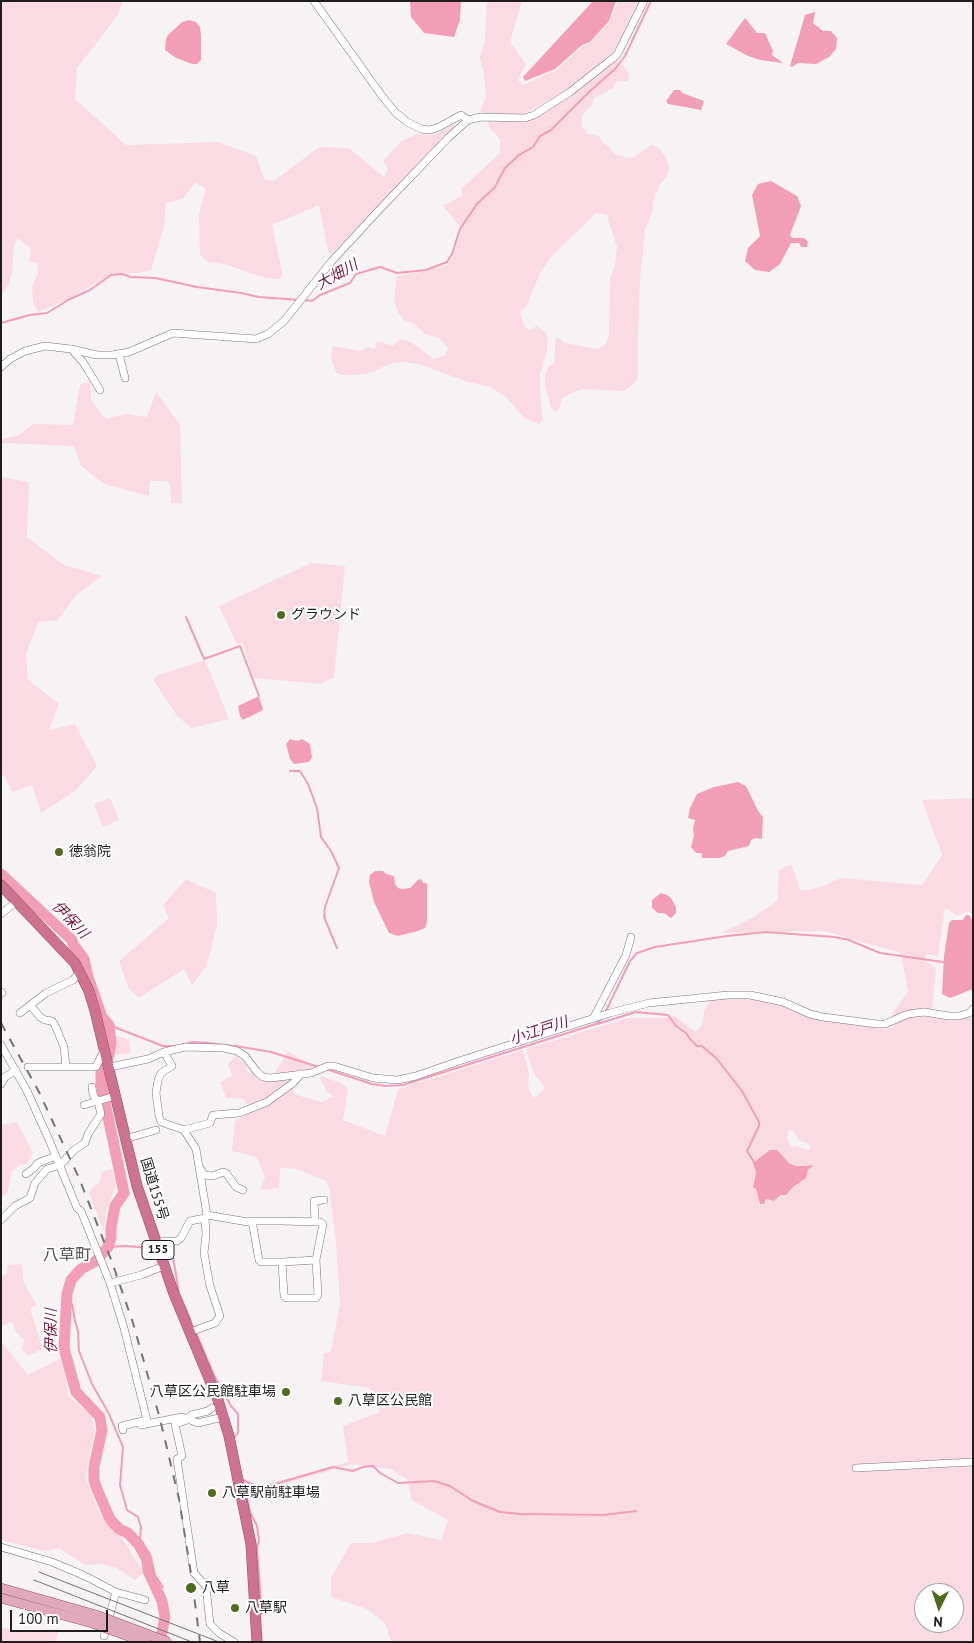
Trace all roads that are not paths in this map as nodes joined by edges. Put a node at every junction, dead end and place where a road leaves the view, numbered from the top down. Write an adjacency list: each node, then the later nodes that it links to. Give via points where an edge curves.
1 (314, 1): 3 (street, via 382,96 407,122 430,130 461,115)
2 (644, 1): 3 (street, via 617,55 570,92 525,118 481,117)
3 (468, 120): 5 (street, via 337,256 284,321 268,334 256,339 173,333)
4 (72, 349): 5 (street, via 97,355); 6 (street, via 45,346 25,351); 8 (street)
5 (119, 354): 7 (street)
6 (1, 367)
7 (125, 378)
8 (100, 390)
9 (1, 885): 10 (highway, 国道155号 / 155)
10 (17, 901): 11 (street); 13 (highway, 国道155号 / 155)
11 (1, 914)
12 (631, 937): 17 (street, via 626,955)
13 (80, 972): 14 (street, via 73,980 46,993); 19 (highway, 国道155号 / 155, via 96,1011)
14 (30, 1006): 16 (street); 21 (street, via 40,1017 55,1025 64,1047)
15 (973, 1008): 17 (street, via 959,1016 924,1012 877,1024 823,1016 764,997 740,995 649,1003)
16 (20, 1013)
17 (596, 1018): 25 (street, via 398,1080 372,1078 334,1066)
18 (1, 1045): 24 (street)
19 (105, 1047): 21 (street, via 96,1067); 23 (highway, 国道155号 / 155)
20 (164, 1052): 23 (street); 25 (street, via 185,1048 224,1048 245,1056 263,1077); 31 (street, via 172,1066 161,1073 158,1080 159,1116 161,1122)
21 (66, 1066): 22 (street)
22 (28, 1067)
23 (110, 1067): 28 (highway, 国道155号 / 155)
24 (16, 1070): 26 (street); 33 (street)
25 (301, 1074): 31 (street, via 268,1102 239,1113 213,1115 210,1124)
26 (1, 1084)
27 (92, 1087): 28 (street, via 93,1094)
28 (106, 1099): 29 (street); 32 (highway, 国道155号 / 155); 34 (street, via 85,1143)
29 (84, 1105)
30 (156, 1130): 32 (street)
31 (184, 1130): 35 (street, via 196,1149)
32 (125, 1139): 43 (highway, 国道155号 / 155)
33 (56, 1156): 34 (street); 36 (street, via 38,1163)
34 (60, 1165): 40 (street, via 47,1169 35,1183 30,1198 15,1206); 47 (street)
35 (199, 1165): 37 (street, via 204,1175 226,1173 236,1188); 39 (street)
36 (26, 1174)
37 (243, 1190)
38 (324, 1200): 42 (street, via 314,1201)
39 (206, 1216): 41 (street); 43 (street, via 190,1221 177,1241); 48 (street, via 204,1253 220,1316 216,1323)
40 (1, 1220)
41 (252, 1221): 42 (street); 45 (street, via 259,1260)
42 (315, 1222): 44 (street, via 322,1224)
43 (156, 1242): 46 (highway, 国道155号 / 155)
44 (316, 1260): 45 (street); 45 (street, via 316,1298 284,1296)
45 (282, 1262)
46 (164, 1266): 47 (street); 48 (highway, 国道155号 / 155)
47 (110, 1283): 51 (street, via 146,1420 122,1426 123,1430)
48 (194, 1330): 50 (highway, 国道155号 / 155)
49 (212, 1408): 51 (street)
50 (223, 1417): 51 (street, via 198,1423); 65 (highway, 国道155号 / 155, via 251,1544)
51 (188, 1418): 64 (street, via 174,1424 182,1456 177,1459 194,1573 206,1586 210,1624)
52 (973, 1462): 53 (street)
53 (856, 1468)
54 (1, 1547): 56 (street, via 52,1562)
55 (2, 1591): 59 (main road); 60 (main road)
56 (116, 1592): 57 (street); 61 (street)
57 (145, 1600)
58 (1, 1602): 59 (main road)
59 (54, 1613): 60 (main road)
60 (94, 1619): 62 (main road, bridge); 63 (main road, bridge)
61 (104, 1636)
62 (145, 1642)
63 (168, 1642)
64 (234, 1642)
65 (257, 1642)

